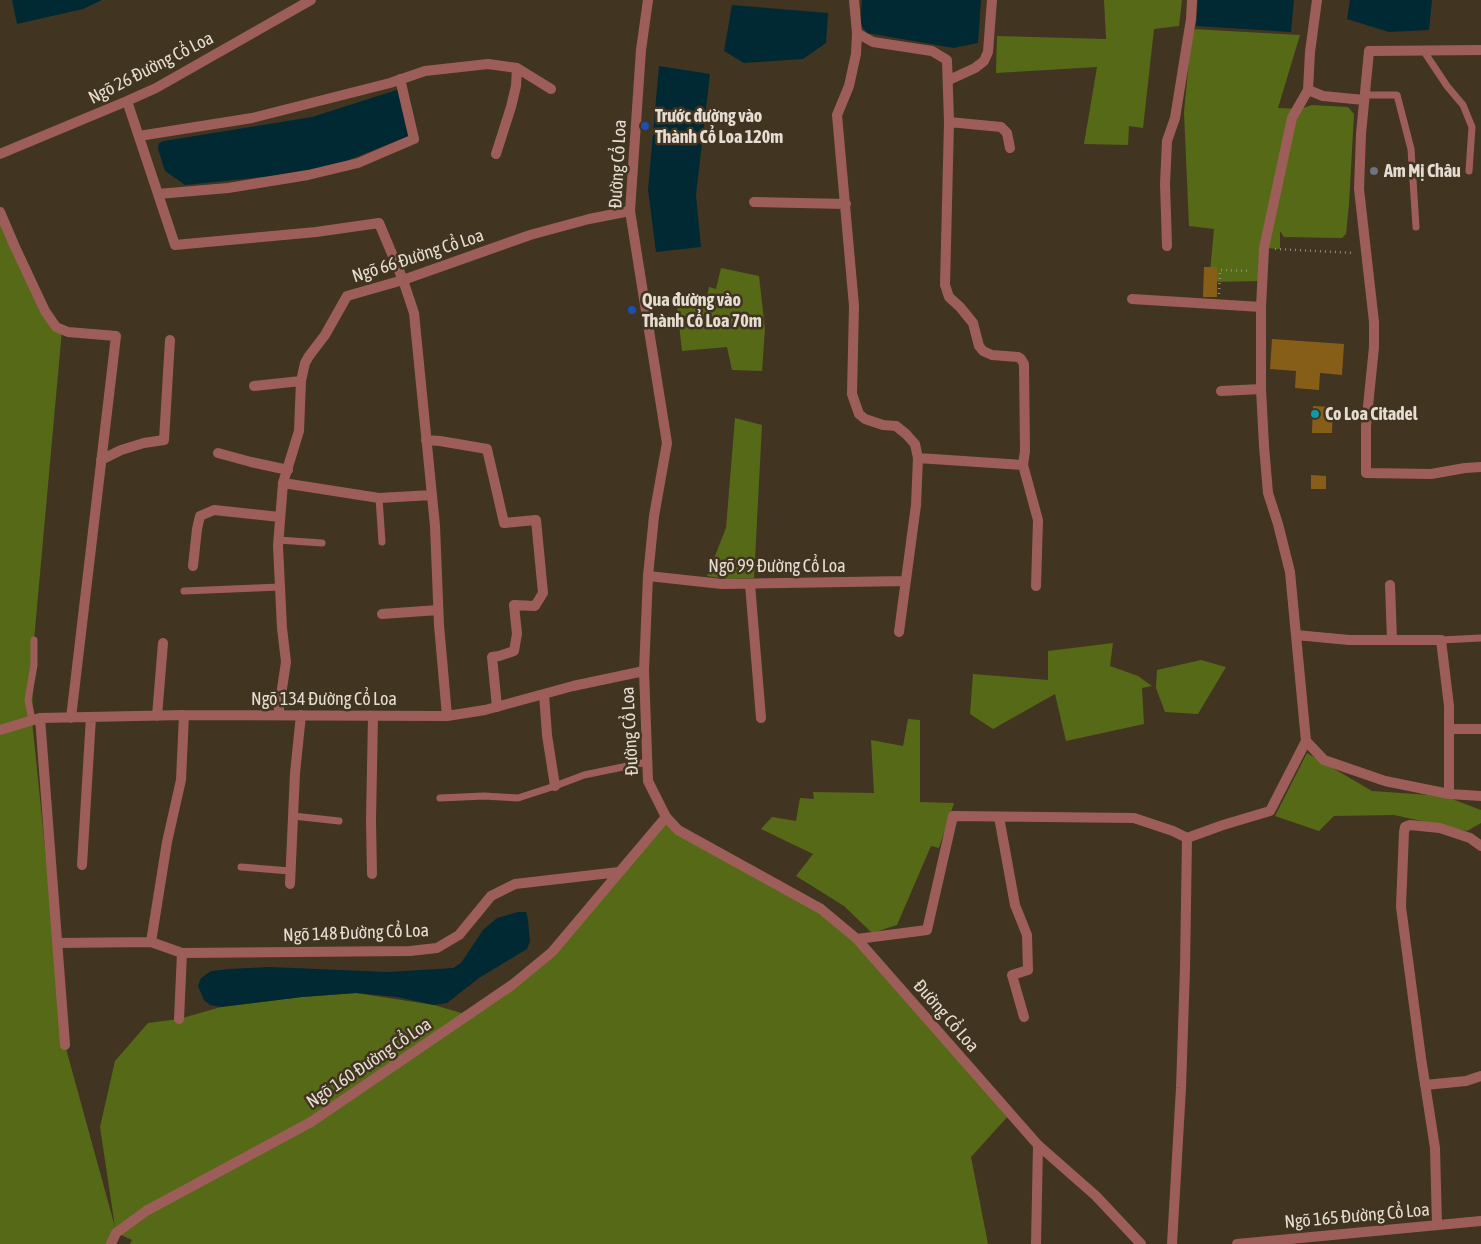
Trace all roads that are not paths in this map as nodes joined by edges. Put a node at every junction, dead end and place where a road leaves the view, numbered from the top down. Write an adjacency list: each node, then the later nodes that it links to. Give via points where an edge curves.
1 (311, 0): 16 (street, Ngõ 26 Đường Cổ Loa, via 156,88)
2 (648, 0): 26 (street, Đường Cổ Loa, via 641,50)
3 (854, 0): 7 (street)
4 (992, 0): 12 (street, via 988,52 984,61)
5 (1192, 0): 29 (street, via 1175,118 1167,141)
6 (1317, 0): 14 (street)
7 (857, 33): 12 (street, via 873,42 932,51 947,60); 25 (street, via 849,86 837,116)
8 (1423, 50): 9 (street); 15 (street, via 1369,51); 22 (lane, via 1463,105 1472,127)
9 (1481, 50)
10 (517, 68): 11 (street, via 488,64 424,71); 13 (street); 21 (street, via 511,107)
11 (400, 79): 18 (street, via 252,118); 23 (street, via 414,139 358,163 308,175 228,188)
12 (949, 80): 17 (street)
13 (551, 88)
14 (1308, 90): 15 (street, via 1323,96); 32 (street, via 1292,118 1264,248)
15 (1365, 97): 28 (lane, via 1397,96 1412,149); 43 (street, via 1359,189 1374,322 1366,473 1432,474)
16 (127, 101): 18 (street); 20 (street, Ngõ 26 Đường Cổ Loa)
17 (949, 122): 19 (street, via 1001,127 1007,133); 42 (street, via 945,285 949,297 973,323 982,351 1018,357 1023,362)
18 (139, 136): 23 (street)
19 (1010, 148)
20 (0, 154)
21 (496, 154)
22 (1469, 170)
23 (158, 194): 30 (street, via 175,245 380,223)
24 (754, 202): 25 (street)
25 (846, 204): 40 (street, via 854,306 852,394 858,414 883,425 896,426 915,444)
26 (630, 211): 30 (street, Ngõ 66 Đường Cổ Loa, via 530,235); 53 (street, Đường Cổ Loa, via 667,442)
27 (0, 212): 41 (street, via 45,311 56,327 68,332 116,336)
28 (1416, 228)
29 (1167, 246)
30 (404, 280): 34 (street, Ngõ 66 Đường Cổ Loa, via 347,296 309,356); 38 (street, via 414,313)
31 (1132, 299): 32 (street)
32 (1261, 307): 36 (street)
33 (170, 340): 41 (street, via 164,440 121,450)
34 (301, 381): 35 (street); 44 (street, Ngõ 66 Đường Cổ Loa, via 299,431)
35 (254, 386)
36 (1261, 389): 37 (street); 63 (street, via 1268,492 1290,572)
37 (1221, 391)
38 (426, 440): 46 (street); 71 (street, via 487,449 504,524 536,520 543,593 534,606 514,605 517,634 514,651 492,657)
39 (218, 454): 44 (street)
40 (918, 458): 42 (street); 54 (street, via 916,506)
41 (101, 460): 79 (street)
42 (1023, 465): 57 (street, via 1038,520)
43 (1481, 467)
44 (288, 470): 45 (street, Ngõ 66 Đường Cổ Loa)
45 (283, 483): 47 (street); 48 (street, Ngõ 66 Đường Cổ Loa)
46 (432, 495): 47 (street); 60 (street)
47 (379, 498): 50 (lane)
48 (280, 517): 49 (street, Ngõ 66 Đường Cổ Loa); 52 (street, via 214,510 200,516)
49 (278, 540): 51 (lane); 58 (street, Ngõ 66 Đường Cổ Loa)
50 (382, 542)
51 (322, 543)
52 (193, 566)
53 (648, 576): 55 (street, Ngõ 99 Đường Cổ Loa); 69 (street, Đường Cổ Loa)
54 (906, 581): 55 (street, Ngõ 99 Đường Cổ Loa); 62 (street)
55 (750, 584): 80 (street)
56 (1390, 585): 66 (street)
57 (1036, 586)
58 (280, 587): 59 (lane); 73 (street, Ngõ 66 Đường Cổ Loa, via 286,662)
59 (184, 591)
60 (438, 610): 61 (street); 77 (street)
61 (382, 614)
62 (899, 632)
63 (1296, 635): 66 (street); 85 (street)
64 (1481, 638): 67 (lane)
65 (34, 640): 81 (lane, via 28,700)
66 (1392, 640): 67 (street)
67 (1441, 640): 82 (street)
68 (163, 642): 75 (street)
69 (644, 671): 70 (street, Ngõ 134 Đường Cổ Loa); 86 (street, Đường Cổ Loa)
70 (544, 694): 71 (street, Ngõ 134 Đường Cổ Loa); 87 (street)
71 (497, 707): 77 (street, Ngõ 134 Đường Cổ Loa)
72 (184, 715): 73 (street, Ngõ 134 Đường Cổ Loa); 75 (street, Ngõ 134 Đường Cổ Loa); 105 (street, via 181,780)
73 (278, 715): 74 (street, Ngõ 134 Đường Cổ Loa)
74 (301, 715): 76 (street, Ngõ 134 Đường Cổ Loa); 91 (street)
75 (157, 716): 78 (street, Ngõ 134 Đường Cổ Loa)
76 (373, 716): 77 (street, Ngõ 134 Đường Cổ Loa); 102 (street)
77 (447, 716)
78 (91, 717): 79 (street, Ngõ 134 Đường Cổ Loa); 98 (street)
79 (71, 718): 81 (street, Ngõ 134 Đường Cổ Loa)
80 (761, 718)
81 (36, 719): 84 (street, Ngõ 134 Đường Cổ Loa); 106 (street)
82 (1449, 729): 83 (street); 88 (street)
83 (1481, 729)
84 (0, 730)
85 (1306, 741): 88 (street, via 1324,760 1386,781); 95 (street, via 1270,811)
86 (647, 762): 87 (lane, via 584,775); 92 (street, Đường Cổ Loa, via 648,781)
87 (555, 786): 90 (lane, via 518,798)
88 (1449, 794): 89 (street)
89 (1479, 796)
90 (440, 798)
91 (293, 816): 94 (lane); 100 (street)
92 (666, 817): 101 (street); 104 (street, Đường Cổ Loa, via 678,830 821,909)
93 (999, 817): 95 (street, via 1134,818); 104 (street, via 953,816 927,930); 108 (street, via 1015,905 1027,935 1028,970 1012,975)
94 (339, 821)
95 (1187, 838): 120 (street, via 1181,1088)
96 (1476, 838): 97 (street); 112 (street, via 1440,828 1405,827 1401,907)
97 (1481, 846)
98 (82, 865)
99 (241, 867): 100 (lane)
100 (290, 871): 103 (street)
101 (619, 872): 107 (street, Ngõ 148 Đường Cổ Loa, via 515,884 491,896 459,935 437,948); 117 (street, Ngõ 160 Đường Cổ Loa, via 552,952 512,985 311,1122 146,1211 116,1233)
102 (372, 874)
103 (290, 884)
104 (857, 939): 113 (street, Đường Cổ Loa)
105 (151, 942): 106 (street, Ngõ 148 Đường Cổ Loa); 107 (street, Ngõ 148 Đường Cổ Loa)
106 (57, 943): 110 (street)
107 (182, 953): 109 (street)
108 (1024, 1017)
109 (179, 1019)
110 (66, 1045)
111 (1481, 1076): 112 (street, via 1466,1081)
112 (1425, 1085): 115 (street, via 1435,1148)
113 (1038, 1145): 118 (street); 119 (street, Đường Cổ Loa, via 1096,1196)
114 (1481, 1221): 115 (street, Ngõ 165 Đường Cổ Loa)
115 (1437, 1225): 116 (street, Ngõ 165 Đường Cổ Loa)
116 (1353, 1233): 121 (street, Ngõ 165 Đường Cổ Loa); 122 (street)
117 (110, 1244)
118 (1036, 1244)
119 (1141, 1244)
120 (1172, 1244)
121 (1237, 1244)
122 (1356, 1244)

